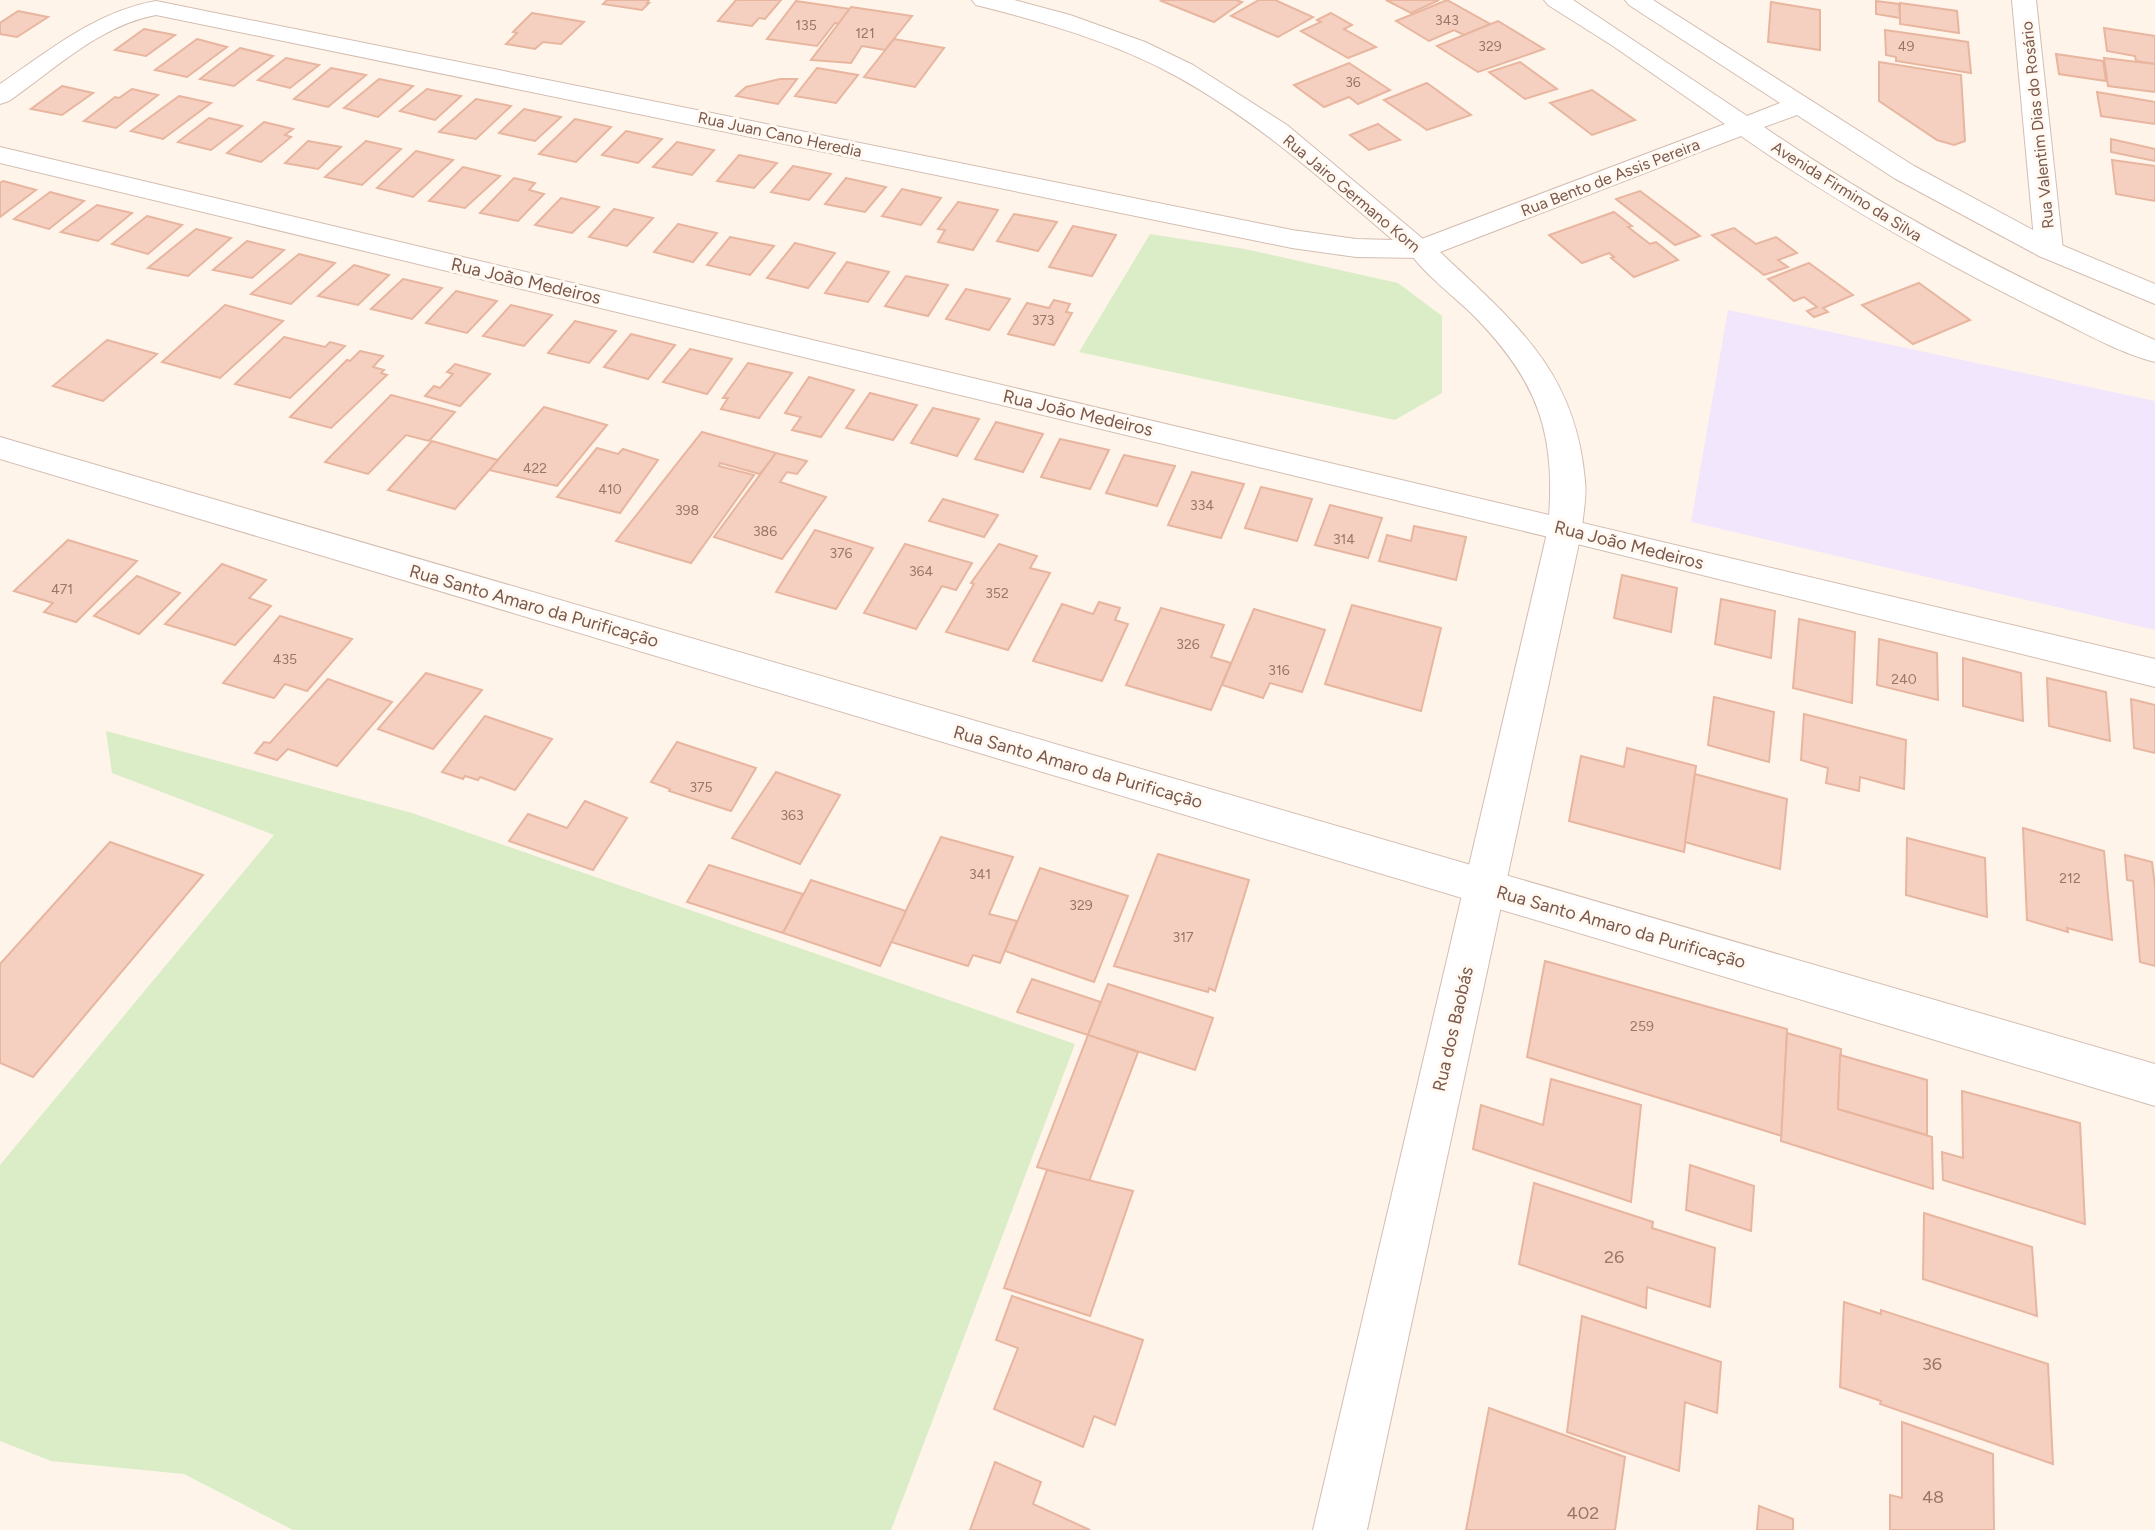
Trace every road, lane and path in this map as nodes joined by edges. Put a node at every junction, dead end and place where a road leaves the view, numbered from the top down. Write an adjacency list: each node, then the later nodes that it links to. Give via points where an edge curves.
1 (984, 0): 11 (street, Rua Jairo Germano Korn, via 1121,41 1185,71 1279,132)
2 (1556, 0): 6 (street, Avenida Firmino da Silva)
3 (1630, 0): 6 (street)
4 (1637, 0): 8 (street)
5 (2024, 0): 12 (street, Rua Valentim Dias do Rosário)
6 (1605, 29): 9 (street, Avenida Firmino da Silva)
7 (6, 86): 11 (street, Rua Juan Cano Heredia, via 109,21 139,9 173,10 1292,239 1356,248)
8 (1799, 105): 9 (street, Rua Bento de Assis Pereira); 12 (street, via 1904,172)
9 (1744, 126): 11 (street, Rua Bento de Assis Pereira); 14 (street, Avenida Firmino da Silva, via 1902,227)
10 (0, 155): 16 (street, Rua João Medeiros)
11 (1421, 249): 16 (street, Rua Jairo Germano Korn, via 1503,328 1541,378 1561,428 1569,483)
12 (2049, 250): 13 (street)
13 (2155, 295)
14 (2155, 352)
15 (0, 448): 18 (street, Rua Santo Amaro da Purificação)
16 (1565, 529): 17 (street, Rua João Medeiros); 18 (street, Rua dos Baobás)
17 (2155, 673)
18 (1485, 887): 19 (street, Rua Santo Amaro da Purificação); 20 (street, Rua dos Baobás)
19 (2155, 1085)
20 (1340, 1530)

